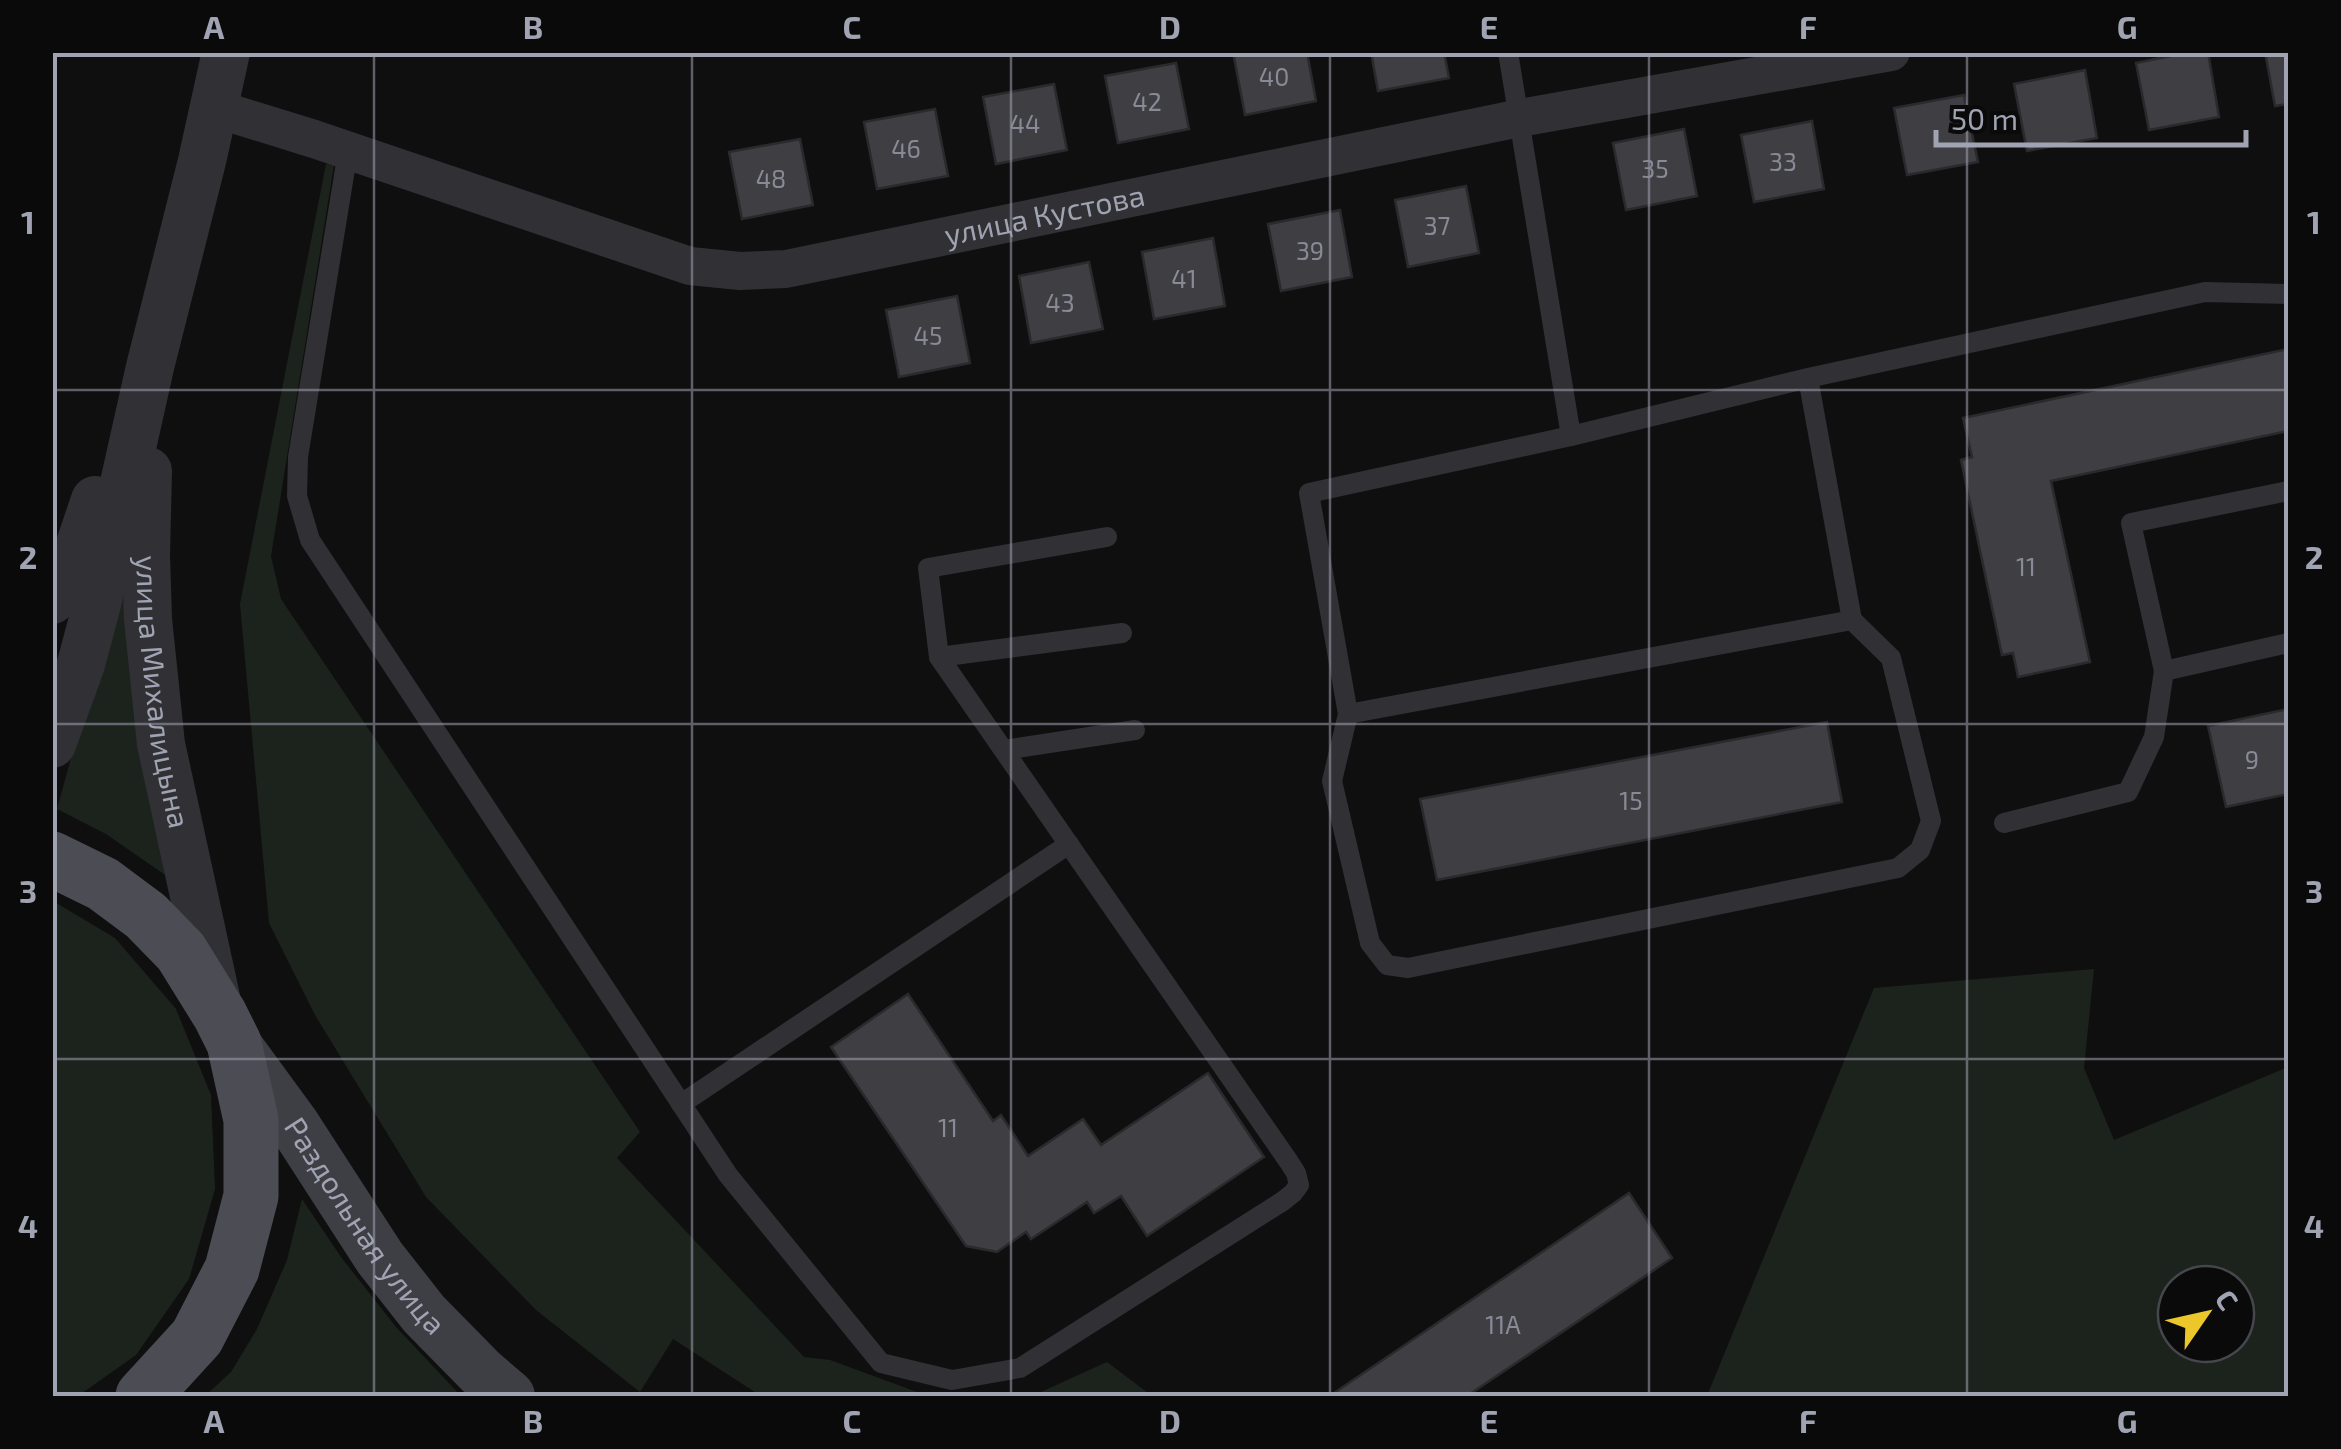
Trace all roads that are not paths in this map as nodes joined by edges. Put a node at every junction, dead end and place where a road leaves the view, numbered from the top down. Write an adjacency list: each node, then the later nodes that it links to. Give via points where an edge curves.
1 (226, 52): 4 (street, улица Михалицына)
2 (1508, 52): 5 (lane)
3 (1891, 52): 5 (street, улица Кустова)
4 (214, 108): 6 (street, улица Кустова); 8 (street, улица Михалицына)
5 (1520, 118): 6 (street, улица Кустова, via 786,269 740,271 690,266); 10 (lane)
6 (348, 151): 27 (lane, via 298,458 297,496 310,540)
7 (2288, 294): 9 (lane, via 2205,292)
8 (150, 367): 13 (street, улица Михалицына); 21 (street, улица Михалицына, via 98,604); 26 (street, улица Михалицына, via 146,554 155,696)
9 (1808, 378): 10 (lane); 14 (lane)
10 (1571, 436): 19 (lane, via 1309,494)
11 (2288, 491): 18 (lane, via 2131,524)
12 (1107, 537): 17 (lane, via 928,568)
13 (52, 600)
14 (1852, 620): 19 (lane); 19 (lane, via 1891,658 1931,821 1920,850 1898,868 1408,968 1387,965 1370,943 1332,781)
15 (1122, 633): 17 (lane)
16 (2288, 643): 18 (lane)
17 (939, 657): 22 (lane)
18 (2164, 671): 23 (lane, via 2154,737 2128,792)
19 (1348, 714)
20 (1135, 730): 22 (lane)
21 (52, 744)
22 (1004, 750): 24 (lane)
23 (2004, 822)
24 (1068, 844): 27 (lane); 27 (lane, via 1296,1173 1299,1185 1284,1201 1020,1368 952,1380 881,1363 728,1176)
25 (52, 859): 26 (main road, via 103,884 146,916 181,952)
26 (227, 1029): 28 (main road, via 251,1120 251,1196 232,1269 197,1336); 29 (main road, Раздольная улица, via 380,1258 424,1314)
27 (682, 1104)
28 (144, 1396)
29 (510, 1396)

